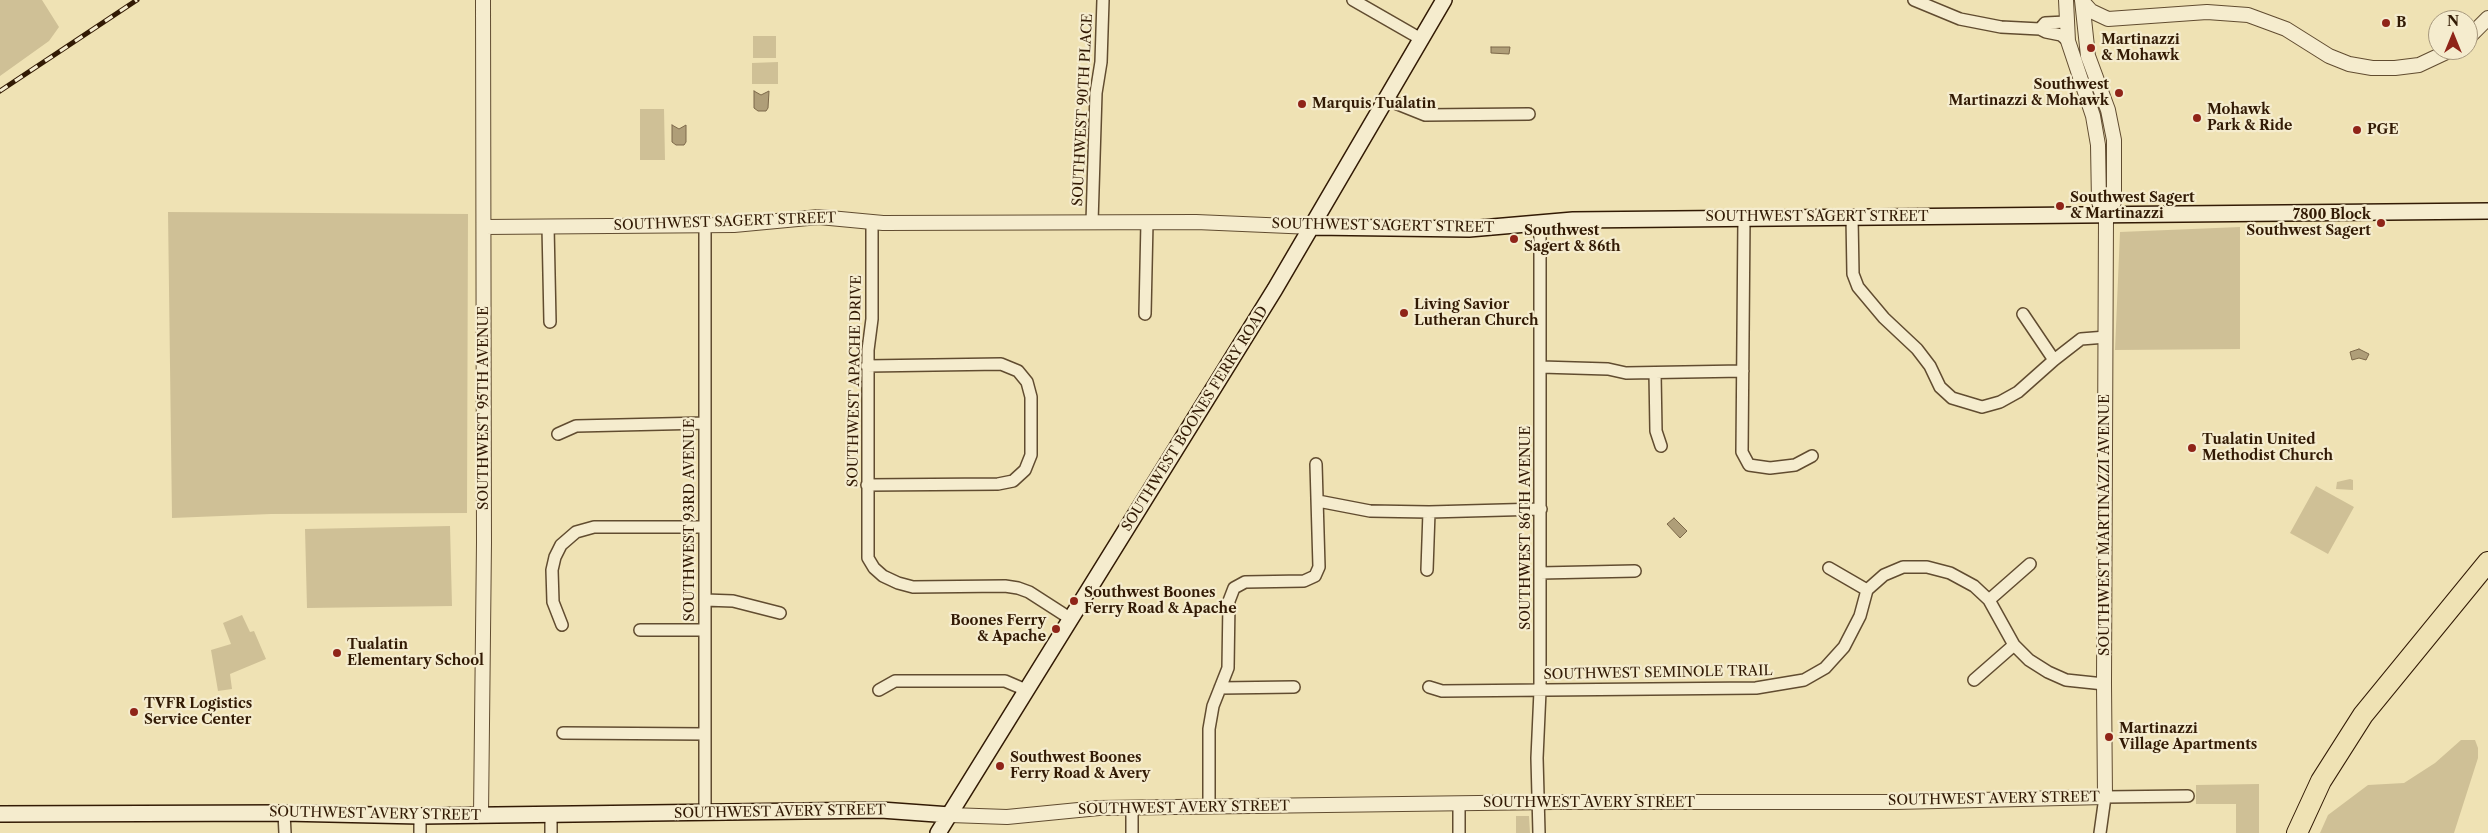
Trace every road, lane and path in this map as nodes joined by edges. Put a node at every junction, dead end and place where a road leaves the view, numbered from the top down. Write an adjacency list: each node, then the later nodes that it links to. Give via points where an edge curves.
1 (483, 0): 29 (street, SOUTHWEST 95TH AVENUE)
2 (1103, 0): 24 (street, SOUTHWEST 90TH PLACE)
3 (1353, 0): 14 (street)
4 (1444, 0): 14 (main road, SOUTHWEST BOONES FERRY ROAD)
5 (1914, 0): 13 (street, via 1974,22)
6 (2066, 0): 10 (street, SOUTHWEST MARTINAZZI AVENUE)
7 (2079, 0): 9 (street, via 2091,11); 11 (street, SOUTHWEST MARTINAZZI AVENUE)
8 (2488, 18): 12 (street)
9 (2108, 19): 11 (street, via 2103,25); 16 (street, via 2207,12 2248,16 2286,30 2349,64 2395,68)
10 (2066, 22): 13 (street, via 2045,23); 15 (street, SOUTHWEST MARTINAZZI AVENUE)
11 (2084, 26): 20 (street, SOUTHWEST MARTINAZZI AVENUE, via 2088,56 2108,110 2114,140 2114,202)
12 (2478, 28)
13 (2040, 29): 15 (street, via 2061,35)
14 (1420, 40): 17 (main road, SOUTHWEST BOONES FERRY ROAD)
15 (2068, 41): 20 (street, SOUTHWEST MARTINAZZI AVENUE, via 2093,116 2098,145 2099,202)
16 (2428, 60)
17 (1385, 99): 18 (street, via 1425,115); 30 (main road, SOUTHWEST BOONES FERRY ROAD)
18 (1528, 114)
19 (2488, 211): 20 (main road, SOUTHWEST SAGERT STREET)
20 (2106, 216): 21 (main road, SOUTHWEST SAGERT STREET); 34 (street, SOUTHWEST MARTINAZZI AVENUE)
21 (1852, 217): 22 (main road, SOUTHWEST SAGERT STREET); 35 (street, via 1853,274 1858,287 1884,318 1917,349 1946,394 1974,406 1991,405 2018,392)
22 (1744, 218): 26 (main road, SOUTHWEST SAGERT STREET); 38 (street)
23 (872, 222): 24 (street, SOUTHWEST SAGERT STREET); 27 (street, SOUTHWEST SAGERT STREET, via 813,217); 36 (street, SOUTHWEST APACHE DRIVE, via 872,319)
24 (1092, 222): 25 (street, SOUTHWEST SAGERT STREET)
25 (1147, 222): 30 (street, SOUTHWEST SAGERT STREET); 31 (street)
26 (1540, 222): 30 (main road, SOUTHWEST SAGERT STREET, via 1469,229); 37 (street, SOUTHWEST 86TH AVENUE)
27 (705, 225): 28 (street, SOUTHWEST SAGERT STREET); 40 (street, SOUTHWEST 93RD AVENUE)
28 (548, 226): 29 (street, SOUTHWEST SAGERT STREET); 33 (street)
29 (484, 227): 84 (street, SOUTHWEST 95TH AVENUE)
30 (1312, 227): 60 (main road, SOUTHWEST BOONES FERRY ROAD)
31 (1145, 314)
32 (2023, 314): 35 (street)
33 (550, 322)
34 (2106, 337): 35 (street, via 2081,339); 66 (street, SOUTHWEST MARTINAZZI AVENUE)
35 (2054, 360)
36 (867, 366): 45 (street, SOUTHWEST APACHE DRIVE); 45 (street, via 1001,364 1018,371 1032,397 1031,456 1025,470 1013,481 998,484)
37 (1541, 367): 39 (street); 47 (street, SOUTHWEST 86TH AVENUE)
38 (1743, 371): 39 (street); 43 (street, via 1742,452 1749,465 1770,468 1795,465)
39 (1655, 373): 42 (street, via 1656,431)
40 (705, 423): 41 (street, via 576,426); 49 (street, SOUTHWEST 93RD AVENUE)
41 (558, 434)
42 (1661, 446)
43 (1812, 456)
44 (1316, 464): 46 (street)
45 (867, 485): 60 (street, SOUTHWEST APACHE DRIVE, via 868,558 883,576 912,587 1018,588 1030,592)
46 (1318, 502): 48 (street, via 1370,511); 69 (street, via 1319,567 1314,576 1304,581 1245,582 1234,588 1229,601 1228,668)
47 (1540, 509): 48 (street); 55 (street, SOUTHWEST 86TH AVENUE)
48 (1429, 512): 53 (street)
49 (704, 527): 57 (street, SOUTHWEST 93RD AVENUE); 61 (street, via 594,528 576,532 561,545 552,570 553,602)
50 (2488, 562): 96 (highway, via 2363,715 2321,781)
51 (2030, 564): 58 (street)
52 (1829, 568): 56 (street)
53 (1427, 570)
54 (1635, 571): 55 (street)
55 (1540, 573): 72 (street, SOUTHWEST 86TH AVENUE)
56 (1867, 590): 58 (street, via 1884,575 1903,567 1927,566 1950,573 1974,586); 72 (street, SOUTHWEST SEMINOLE TRAIL, via 1860,616 1844,647 1825,668 1804,680 1756,688)
57 (704, 600): 59 (street, via 733,601); 63 (street, SOUTHWEST 93RD AVENUE)
58 (1988, 600): 64 (street)
59 (780, 613)
60 (1071, 619): 71 (main road, SOUTHWEST BOONES FERRY ROAD)
61 (562, 625)
62 (640, 630): 63 (street)
63 (705, 630): 74 (street, SOUTHWEST 93RD AVENUE)
64 (2014, 645): 65 (street); 66 (street, via 2029,660 2066,680)
65 (1974, 680)
66 (2104, 684): 76 (street, SOUTHWEST MARTINAZZI AVENUE)
67 (1294, 687): 69 (street)
68 (1429, 687): 72 (street, SOUTHWEST SEMINOLE TRAIL, via 1442,691)
69 (1220, 688): 79 (street, via 1209,729)
70 (879, 690): 71 (street, via 895,681 985,681 1011,682)
71 (1026, 690): 86 (main road, SOUTHWEST BOONES FERRY ROAD)
72 (1540, 691): 77 (street, SOUTHWEST 86TH AVENUE)
73 (563, 733): 74 (street)
74 (705, 734): 83 (street, SOUTHWEST 93RD AVENUE)
75 (2188, 796): 76 (street, SOUTHWEST AVERY STREET)
76 (2105, 797): 77 (street, SOUTHWEST AVERY STREET, via 1896,802); 95 (street, SOUTHWEST MARTINAZZI AVENUE)
77 (1537, 802): 78 (street, SOUTHWEST AVERY STREET); 94 (street, SOUTHWEST 86TH AVENUE)
78 (1459, 803): 79 (street, SOUTHWEST AVERY STREET); 93 (street)
79 (1209, 806): 80 (street, SOUTHWEST AVERY STREET)
80 (1132, 807): 86 (street, SOUTHWEST AVERY STREET, via 1083,808 1007,817); 92 (street)
81 (284, 813): 82 (main road, SOUTHWEST AVERY STREET); 87 (main road, SOUTHWEST AVERY STREET); 88 (street)
82 (0, 814)
83 (705, 814): 85 (main road, SOUTHWEST AVERY STREET); 86 (main road, SOUTHWEST AVERY STREET, via 886,810)
84 (481, 815): 85 (main road, SOUTHWEST AVERY STREET); 87 (main road, SOUTHWEST AVERY STREET)
85 (551, 815): 90 (street)
86 (950, 815): 91 (main road, SOUTHWEST BOONES FERRY ROAD)
87 (420, 816): 89 (street)
88 (285, 833)
89 (420, 833)
90 (551, 833)
91 (938, 833)
92 (1132, 833)
93 (1459, 833)
94 (1539, 833)
95 (2100, 833)
96 (2297, 833)

